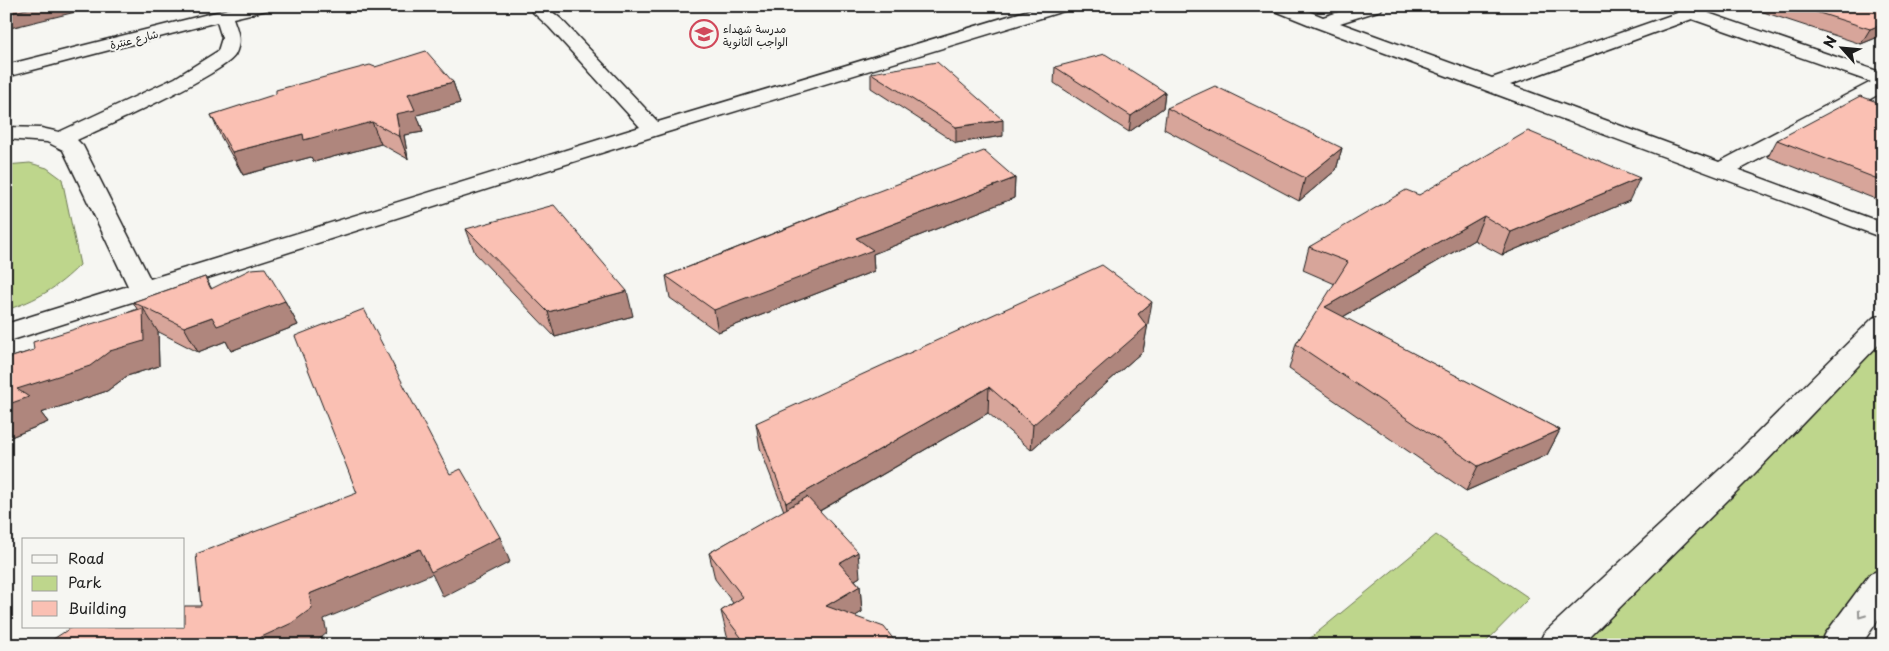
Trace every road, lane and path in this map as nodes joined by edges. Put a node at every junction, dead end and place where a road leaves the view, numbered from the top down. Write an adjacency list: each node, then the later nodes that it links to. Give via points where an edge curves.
1 (261, 6): 9 (street, شارع عنترة)
2 (534, 6): 15 (street, via 556,23)
3 (1061, 6): 15 (street)
4 (1279, 6): 10 (street)
5 (1375, 6): 10 (street)
6 (1672, 6): 8 (street)
7 (1712, 6): 8 (street)
8 (1692, 14): 12 (street); 14 (street)
9 (224, 16): 11 (street, شارع عنترة); 17 (street, via 231,38 226,54 182,82)
10 (1322, 23): 14 (street)
11 (6, 71)
12 (1883, 80)
13 (1883, 84): 18 (street)
14 (1492, 85): 18 (street)
15 (654, 130): 20 (street)
16 (6, 133): 17 (street, via 43,134)
17 (62, 139): 20 (street, via 72,146)
18 (1722, 170): 19 (street)
19 (1883, 230)
20 (143, 291): 22 (street)
21 (1883, 324): 24 (street, via 1743,466)
22 (6, 334)
23 (1883, 584): 25 (street, one-way to 25)
24 (1557, 645)
25 (1839, 645)

